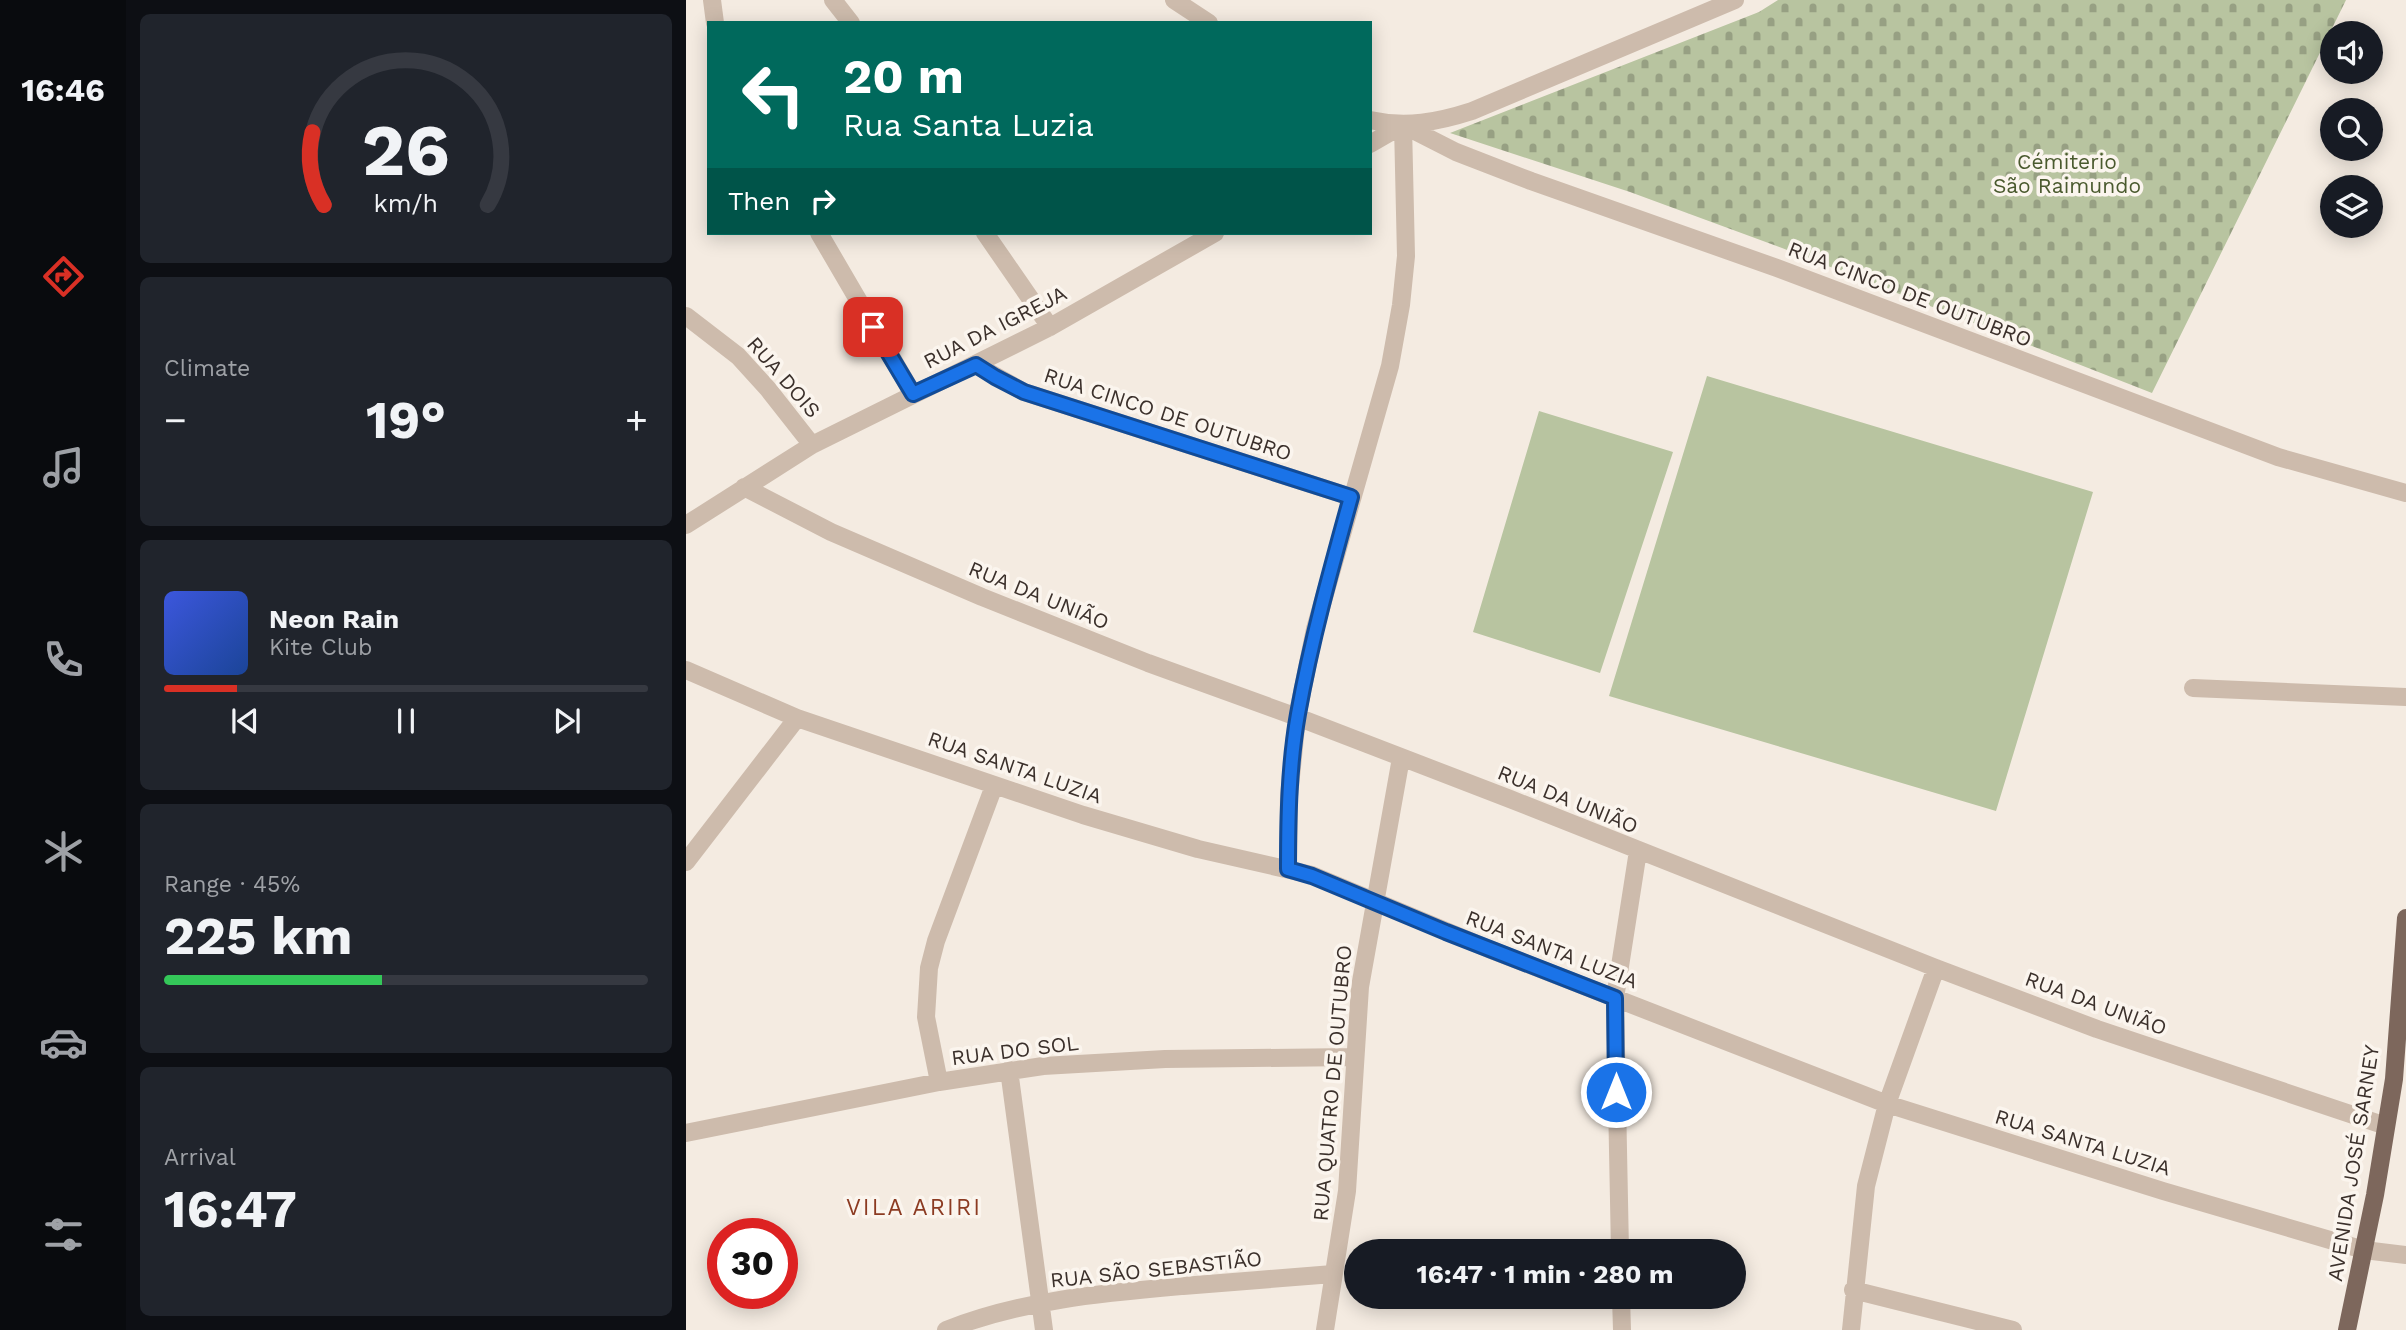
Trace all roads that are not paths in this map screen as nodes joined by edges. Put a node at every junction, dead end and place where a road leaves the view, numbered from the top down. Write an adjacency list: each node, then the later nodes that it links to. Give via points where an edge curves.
1 (712, 0): 5 (street)
2 (833, 0): 6 (street)
3 (1174, 0): 7 (street)
4 (1735, 0): 9 (street, via 1472,111)
5 (715, 21)
6 (849, 21)
7 (1206, 21)
8 (1372, 120): 9 (street)
9 (1403, 125): 10 (street); 20 (street, RUA CINCO DE OUTUBRO, via 1531,181 1777,268 2278,457); 21 (street, via 1406,256 1401,305 1390,366)
10 (1372, 143)
11 (820, 235): 17 (street)
12 (986, 235): 15 (street)
13 (1211, 235): 15 (street, RUA DA IGREJA)
14 (686, 316): 18 (street, RUA DOIS, via 738,356)
15 (1050, 327): 16 (street, RUA DA IGREJA)
16 (976, 365): 17 (street, RUA DA IGREJA); 21 (street, RUA CINCO DE OUTUBRO, via 1024,392)
17 (913, 394): 18 (street, RUA DA IGREJA)
18 (812, 445): 19 (street, RUA DA IGREJA)
19 (744, 486): 22 (street, RUA DA IGREJA); 26 (street, RUA DA UNIÃO, via 831,532 982,597)
20 (2406, 493)
21 (1351, 497): 26 (street)
22 (686, 526)
23 (686, 670): 27 (street, RUA SANTA LUZIA)
24 (2193, 688): 25 (street)
25 (2406, 697)
26 (1297, 717): 28 (street, RUA DA UNIÃO); 32 (street)
27 (797, 718): 29 (street, RUA SANTA LUZIA); 31 (street)
28 (1401, 758): 30 (street, RUA DA UNIÃO); 33 (street, RUA QUATRO DE OUTUBRO)
29 (995, 786): 32 (street, RUA SANTA LUZIA, via 1198,849); 40 (street, via 929,968 926,1017)
30 (1638, 851): 35 (street, RUA DA UNIÃO); 36 (street)
31 (686, 862)
32 (1288, 869): 33 (street, RUA SANTA LUZIA)
33 (1375, 902): 36 (street, RUA SANTA LUZIA); 37 (street, RUA QUATRO DE OUTUBRO)
34 (2406, 918): 39 (main road, AVENIDA JOSÉ SARNEY)
35 (1936, 968): 41 (street); 42 (street, RUA DA UNIÃO, via 2097,1029)
36 (1615, 998): 41 (street, RUA SANTA LUZIA); 44 (street)
37 (1354, 1057): 38 (street, RUA DO SOL, via 1165,1059); 47 (street, RUA QUATRO DE OUTUBRO, via 1347,1191)
38 (1009, 1070): 40 (street, RUA DO SOL); 49 (street)
39 (2400, 1076): 42 (main road, AVENIDA JOSÉ SARNEY)
40 (939, 1082): 43 (street, RUA DO SOL)
41 (1887, 1104): 45 (street, RUA SANTA LUZIA); 48 (street, via 1866,1186)
42 (2386, 1126): 45 (main road, AVENIDA JOSÉ SARNEY)
43 (686, 1133)
44 (1620, 1239)
45 (2364, 1250): 46 (street, RUA SANTA LUZIA); 57 (main road, AVENIDA JOSÉ SARNEY)
46 (2406, 1255)
47 (1333, 1274): 49 (street, RUA SÃO SEBASTIÃO, via 1104,1293); 53 (street, RUA QUATRO DE OUTUBRO)
48 (1853, 1290): 55 (street); 56 (street)
49 (1040, 1304): 51 (street, RUA SÃO SEBASTIÃO); 52 (street)
50 (1621, 1309): 54 (street)
51 (946, 1330)
52 (1044, 1330)
53 (1325, 1330)
54 (1622, 1330)
55 (1851, 1330)
56 (2013, 1330)
57 (2347, 1330)

